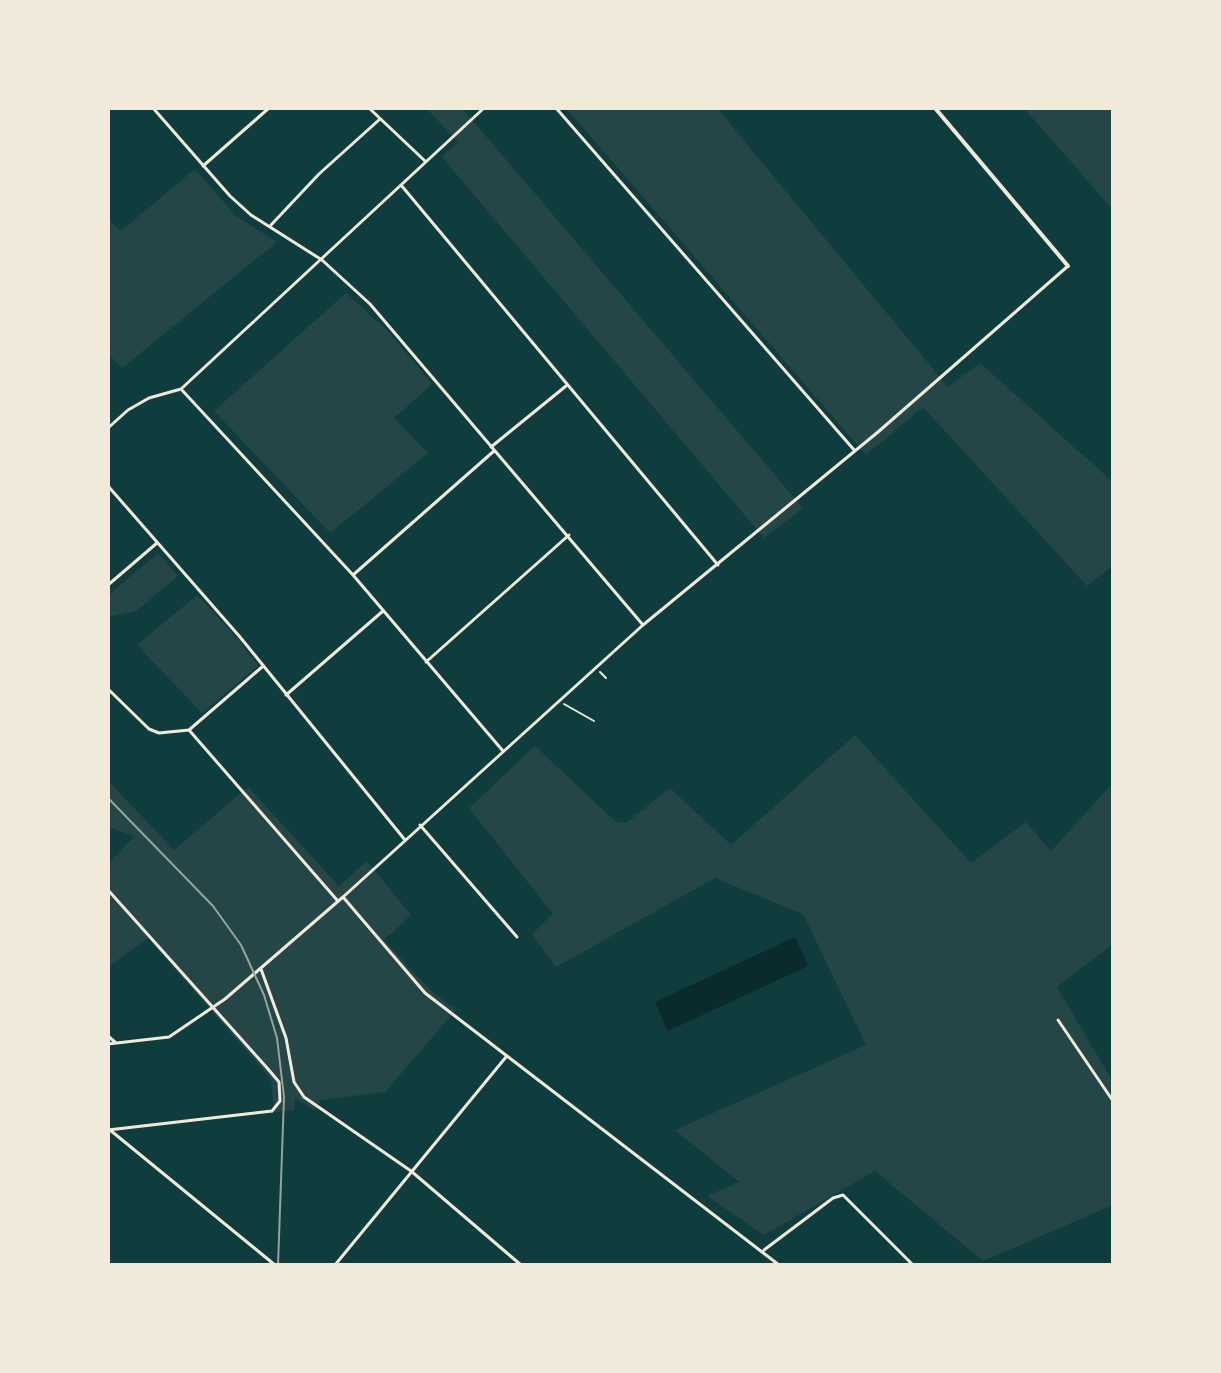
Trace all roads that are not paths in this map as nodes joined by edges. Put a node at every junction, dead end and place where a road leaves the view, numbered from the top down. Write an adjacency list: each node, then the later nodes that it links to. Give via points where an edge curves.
1 (153, 108): 9 (street)
2 (269, 108): 9 (street)
3 (369, 108): 7 (street)
4 (484, 108): 8 (street)
5 (556, 108): 18 (street)
6 (935, 108): 13 (street)
7 (380, 119): 8 (street); 11 (street)
8 (425, 161): 10 (street)
9 (202, 166): 11 (street)
10 (401, 185): 12 (street); 14 (street)
11 (269, 227): 12 (street)
12 (322, 260): 15 (street); 17 (street, via 415,353)
13 (1068, 266): 18 (street)
14 (566, 386): 17 (street); 22 (street)
15 (181, 389): 16 (street, via 149,398); 23 (street)
16 (108, 428)
17 (493, 449): 20 (street); 23 (street)
18 (855, 451): 22 (street)
19 (108, 486): 21 (street)
20 (569, 535): 26 (street); 27 (street)
21 (157, 543): 24 (street); 28 (street)
22 (718, 565): 26 (street)
23 (353, 575): 25 (street)
24 (108, 585)
25 (383, 611): 27 (street); 30 (street)
26 (643, 625): 32 (street)
27 (426, 662): 32 (street)
28 (263, 666): 30 (street); 31 (street)
29 (108, 689): 31 (street, via 149,729)
30 (285, 695): 34 (street)
31 (189, 730): 37 (street)
32 (503, 751): 33 (street)
33 (420, 825): 34 (street); 38 (street)
34 (405, 840): 36 (street)
35 (108, 890): 40 (street)
36 (343, 897): 37 (street); 45 (street, via 425,993)
37 (338, 901): 39 (street)
38 (517, 937)
39 (261, 969): 40 (street); 48 (street, via 286,1038 294,1082 304,1097)
40 (214, 1007): 43 (street, via 169,1037); 47 (street, via 279,1082 279,1105 263,1112)
41 (1058, 1020): 46 (street)
42 (108, 1036): 43 (street)
43 (116, 1043): 44 (street)
44 (108, 1044)
45 (506, 1057): 48 (street); 49 (street)
46 (1113, 1101)
47 (109, 1131): 50 (street)
48 (411, 1171): 51 (street); 52 (street)
49 (764, 1250): 53 (street); 54 (street, via 843,1195)
50 (272, 1264)
51 (335, 1265)
52 (521, 1265)
53 (779, 1265)
54 (913, 1265)

